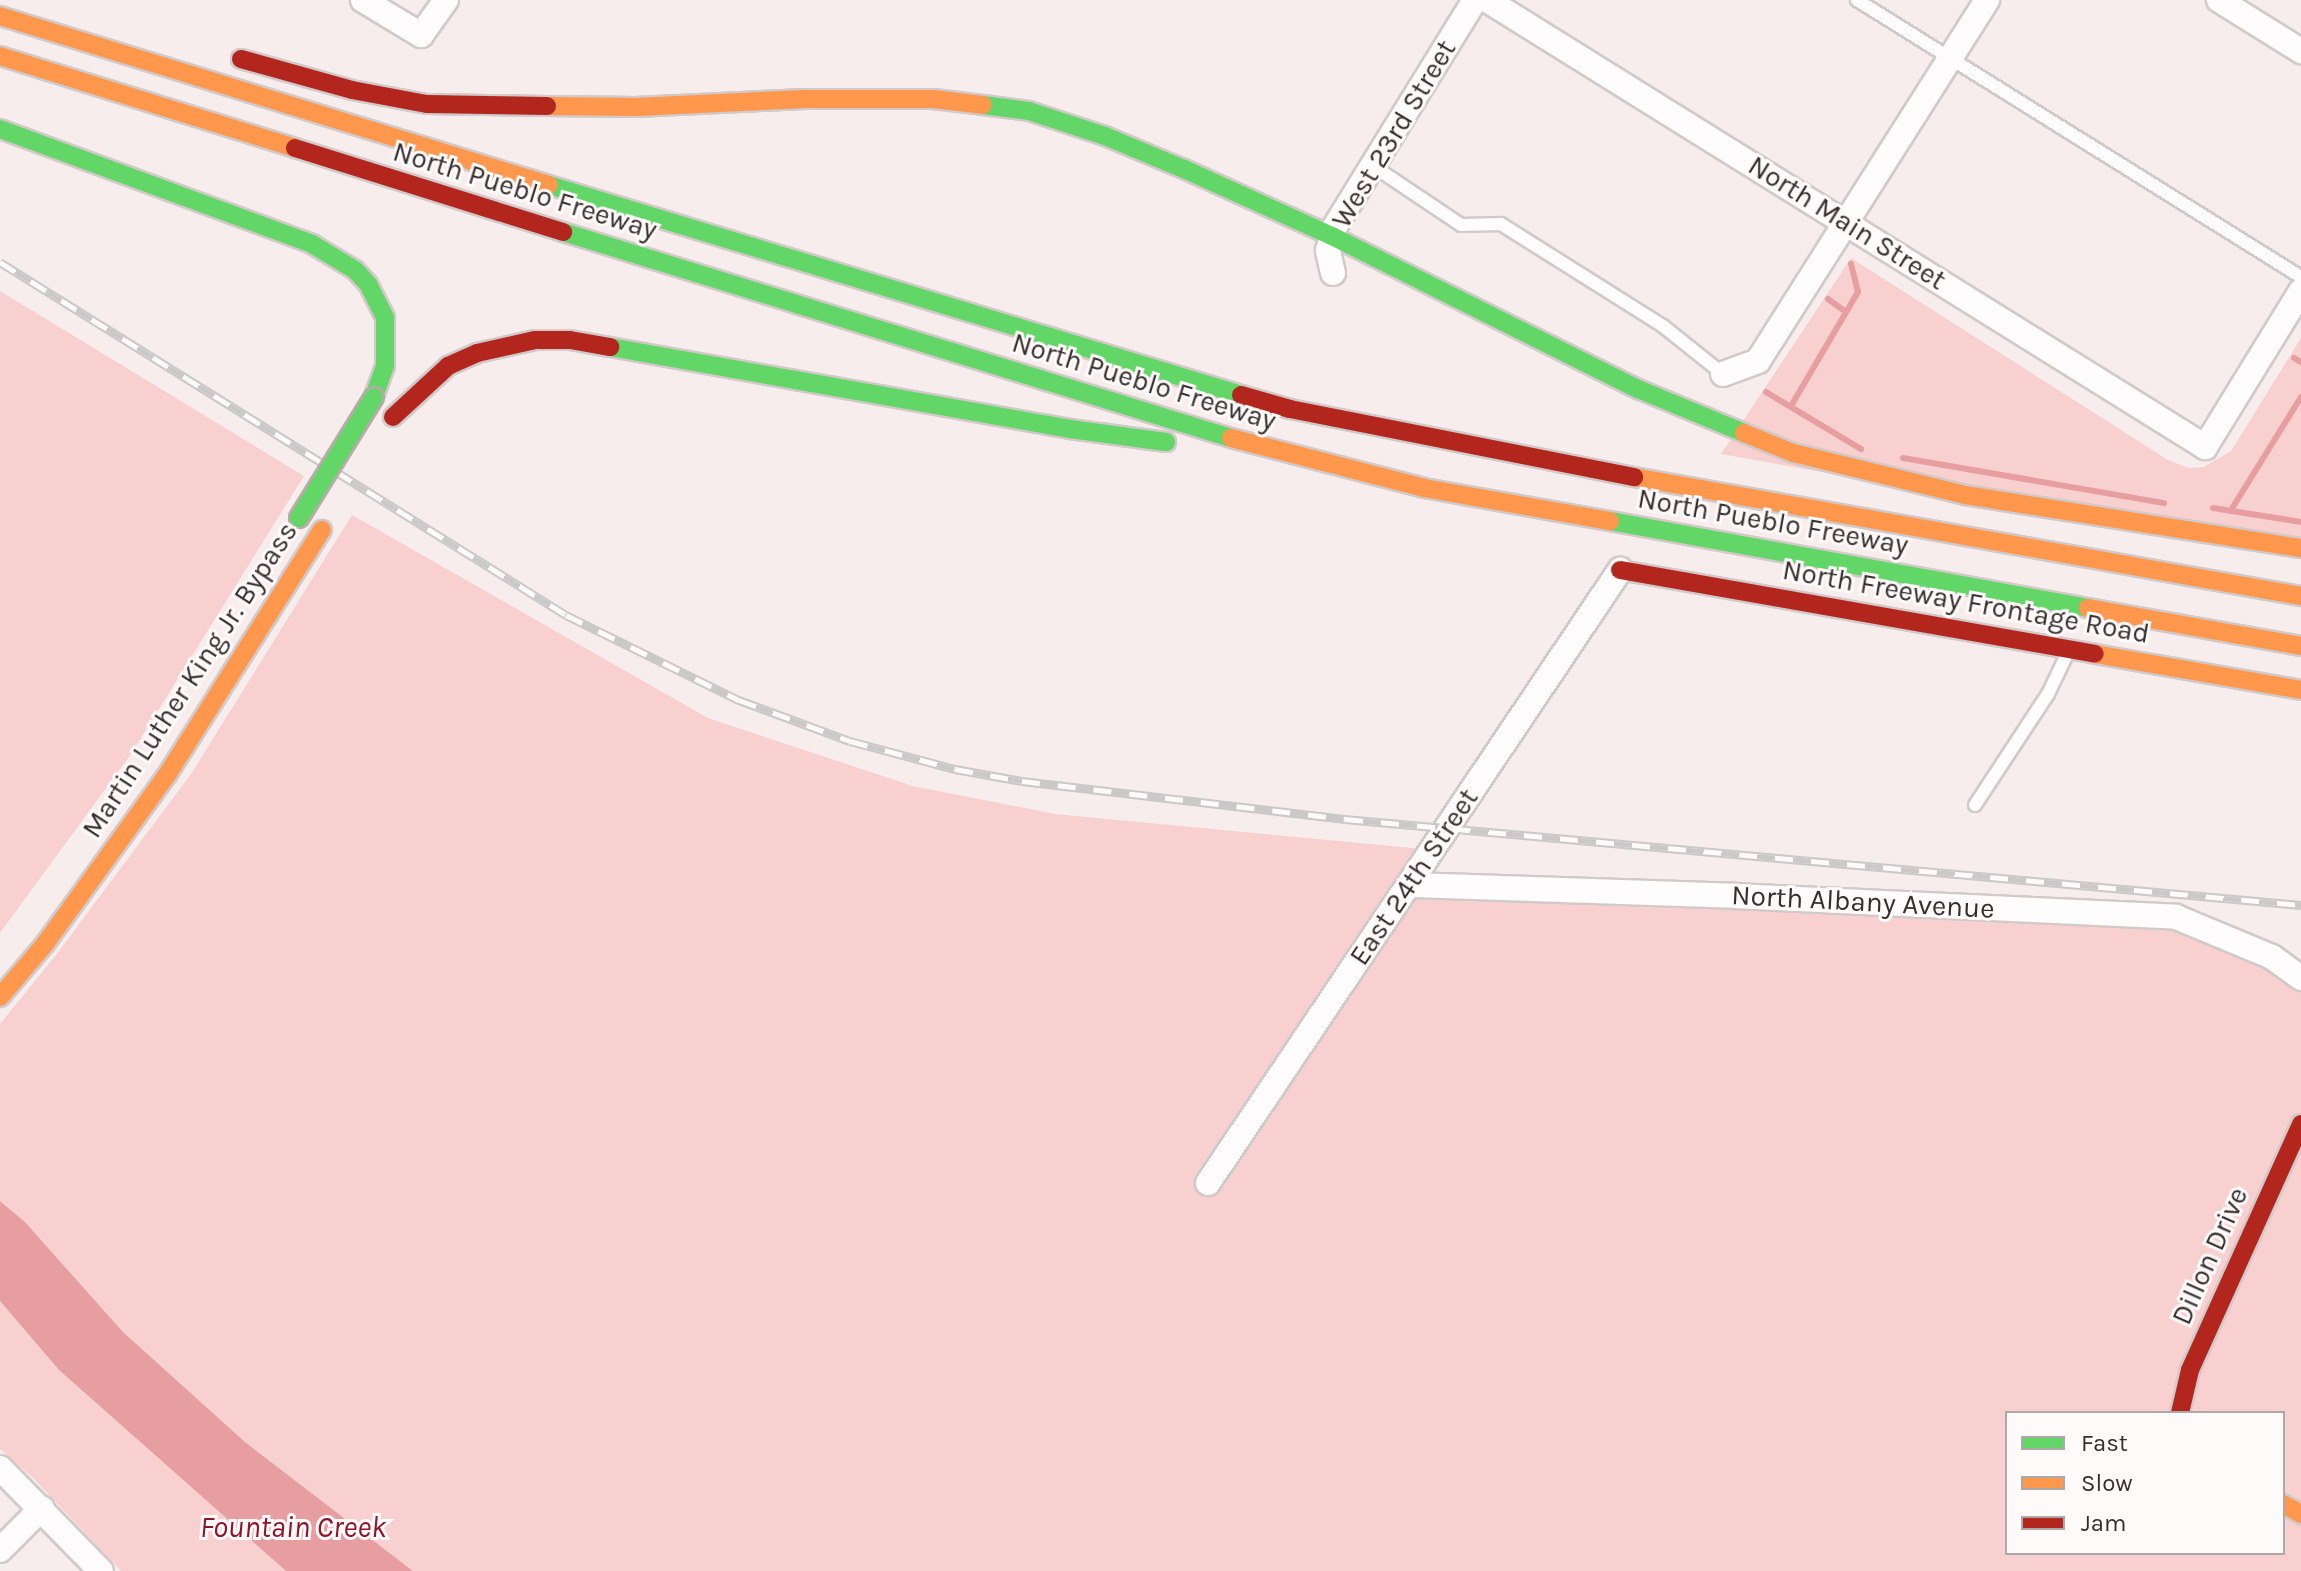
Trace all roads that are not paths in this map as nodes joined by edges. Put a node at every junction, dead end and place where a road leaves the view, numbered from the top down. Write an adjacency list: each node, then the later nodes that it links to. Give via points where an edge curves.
1 (363, 0): 2 (street, via 421,35)
2 (446, 0)
3 (1475, 0): 14 (street, West 23rd Street)
4 (1487, 0): 15 (street, North Main Street)
5 (1857, 0): 12 (lane)
6 (1987, 0): 12 (street)
7 (2219, 0): 9 (street)
8 (0, 16): 27 (main road, North Pueblo Freeway, via 1049,340 1290,409 1522,457)
9 (2301, 51)
10 (227, 55): 16 (main road, via 352,90 427,104 636,107 933,99 1029,111 1105,136)
11 (0, 56): 22 (main road, North Pueblo Freeway)
12 (1950, 59): 15 (street); 18 (lane)
13 (0, 129): 23 (main road, Martin Luther King Jr. Bypass, bridge, via 312,244 355,270 373,293 385,318 385,366 374,397)
14 (1373, 166): 16 (street, West 23rd Street); 20 (lane, via 1461,225 1501,224 1663,326)
15 (1848, 223): 19 (street, North Main Street, via 2205,447); 20 (street, via 1758,361)
16 (1332, 236): 17 (street, West 23rd Street, via 1328,251); 25 (main road, via 1638,389 1793,453 1965,495)
17 (1333, 273)
18 (2301, 277)
19 (2301, 291)
20 (1723, 374)
21 (389, 424): 22 (main road, via 448,366 477,353 535,340 570,340 1070,429)
22 (1310, 461): 28 (main road, North Pueblo Freeway, via 1424,488)
23 (295, 524)
24 (326, 524): 34 (main road, Martin Luther King Jr. Bypass, via 167,775 45,944)
25 (2301, 548)
26 (1620, 570): 29 (main road, North Freeway Frontage Road); 32 (street, East 24th Street)
27 (2301, 596)
28 (2301, 646)
29 (2069, 649): 30 (main road, North Freeway Frontage Road); 31 (lane, via 2048,694)
30 (2301, 690)
31 (1975, 805)
32 (1410, 885): 33 (street, North Albany Avenue, via 2176,917 2272,957); 36 (street, East 24th Street)
33 (2301, 978)
34 (0, 997)
35 (2301, 1124): 37 (main road, Dillon Drive, via 2190,1370)
36 (1208, 1183)
37 (2180, 1411)
38 (0, 1468): 39 (street)
39 (42, 1508): 40 (street); 41 (street)
40 (0, 1550)
41 (101, 1571)

